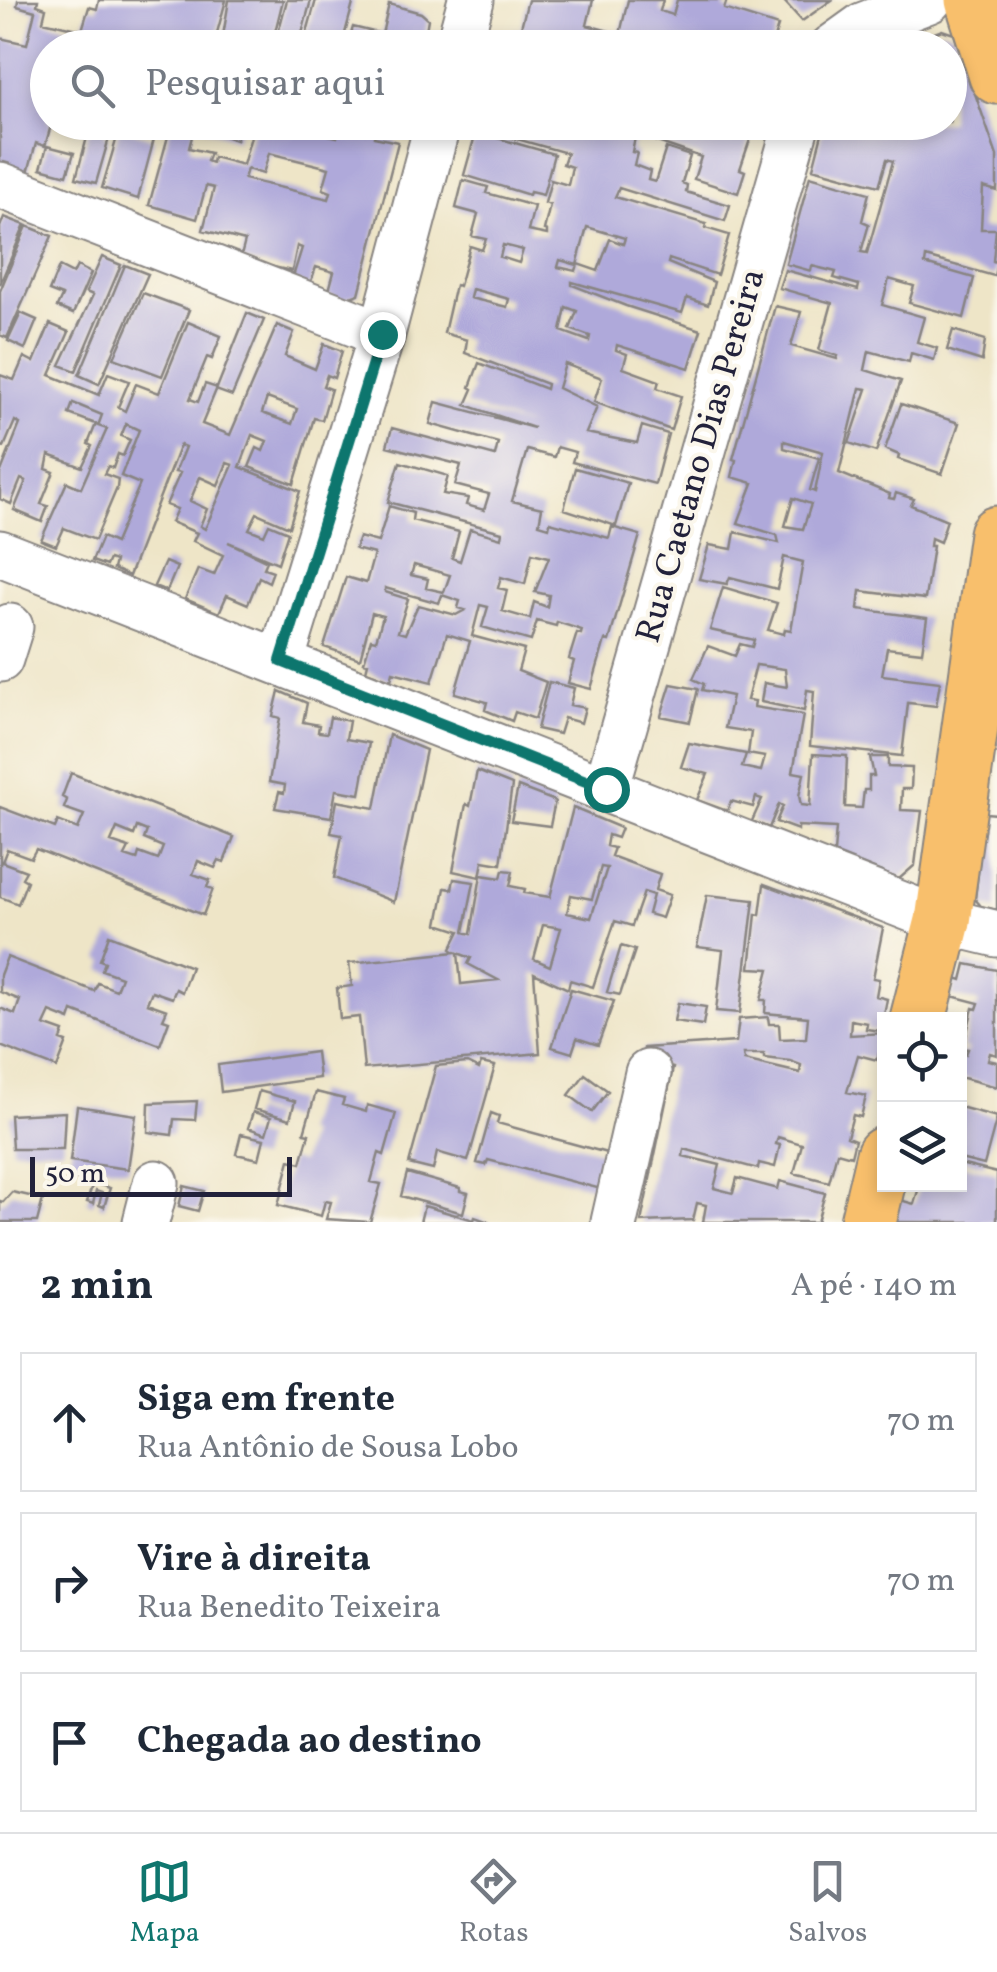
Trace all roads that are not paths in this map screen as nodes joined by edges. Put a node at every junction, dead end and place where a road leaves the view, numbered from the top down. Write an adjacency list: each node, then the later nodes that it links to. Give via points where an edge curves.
1 (929, 0): 3 (street)
2 (973, 0): 4 (main road)
3 (857, 30)
4 (997, 76)
5 (433, 140): 8 (street)
6 (792, 140): 12 (street, Rua Caetano Dias Pereira)
7 (0, 185): 8 (street)
8 (382, 334): 11 (street)
9 (997, 534): 13 (main road)
10 (0, 554): 11 (street)
11 (281, 661): 12 (street)
12 (606, 789): 13 (street)
13 (943, 921): 14 (street); 15 (main road)
14 (997, 934)
15 (920, 1012)
16 (648, 1073): 18 (street)
17 (877, 1185): 19 (main road)
18 (614, 1222)
19 (868, 1222)

